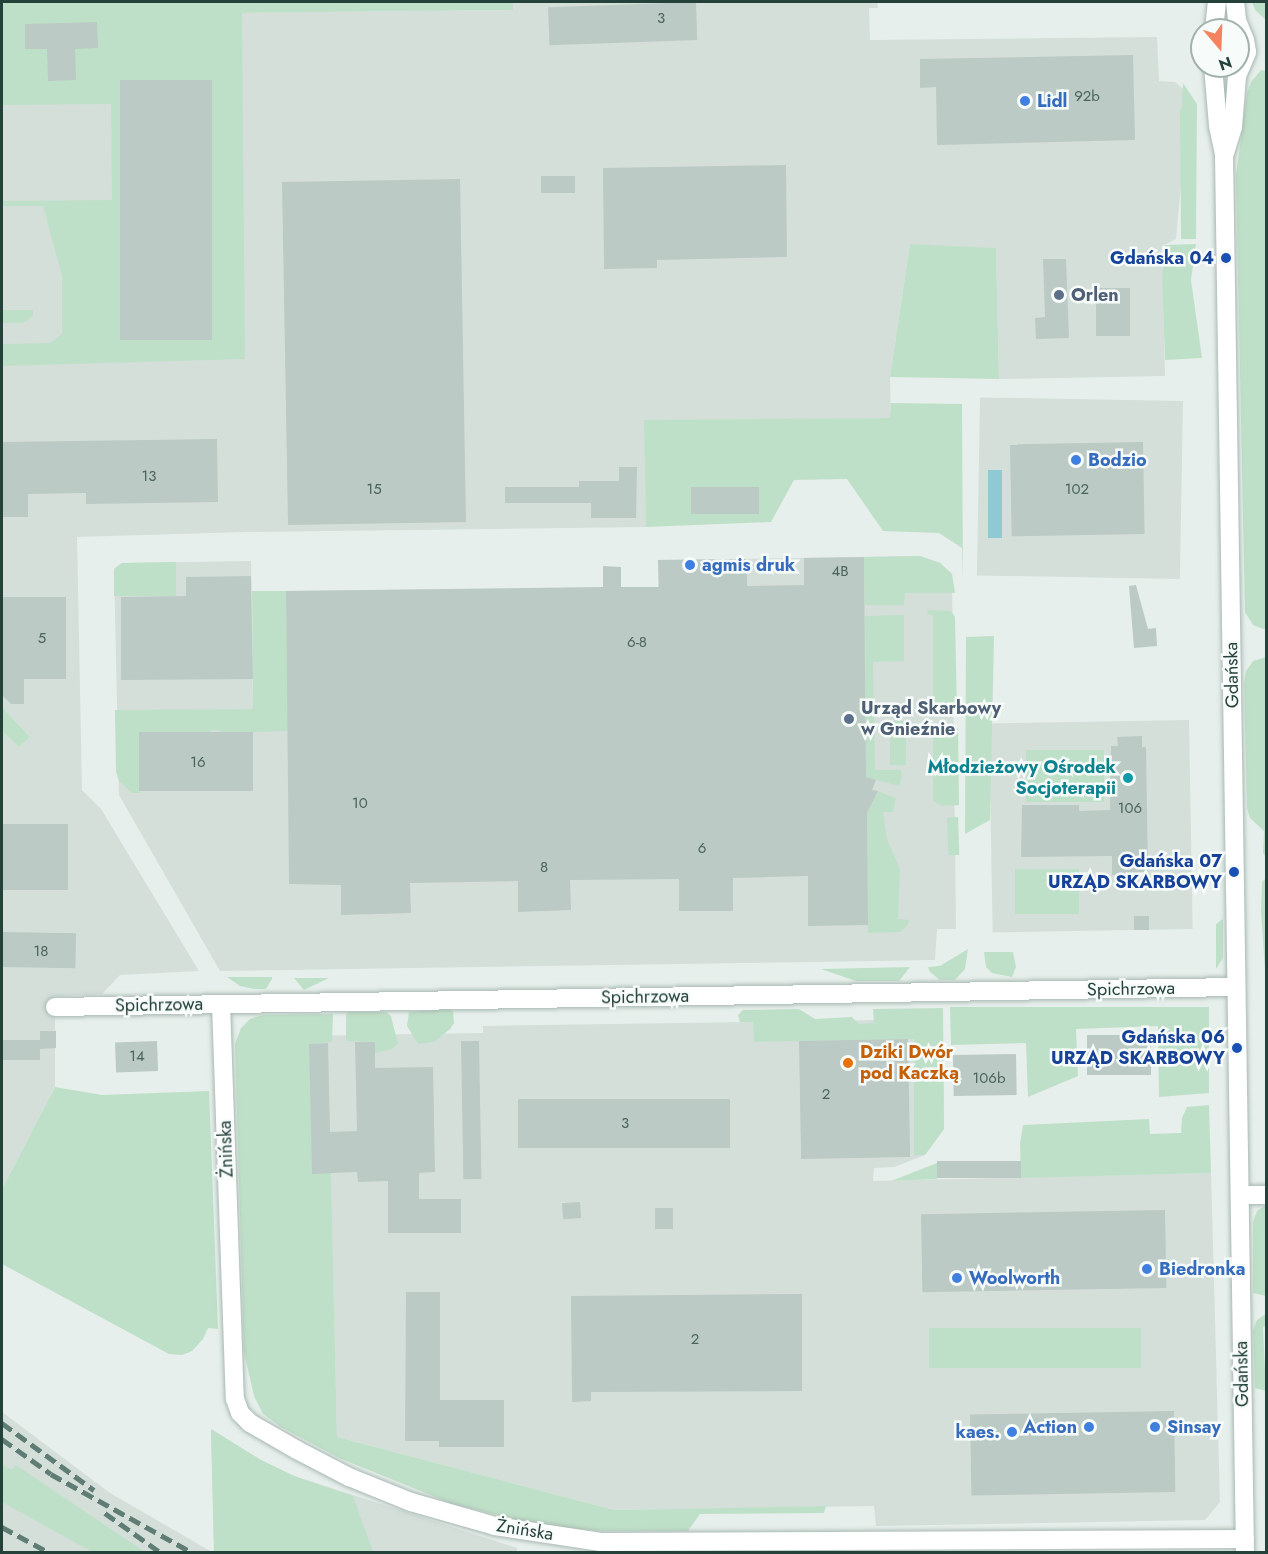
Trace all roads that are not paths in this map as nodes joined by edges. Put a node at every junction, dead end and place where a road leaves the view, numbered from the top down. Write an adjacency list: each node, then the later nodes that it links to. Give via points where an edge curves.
1 (1217, 2): 3 (street)
2 (1235, 2): 4 (street, Gdańska)
3 (1215, 18)
4 (1237, 18)
5 (1214, 78): 7 (street, Gdańska)
6 (1237, 78): 7 (street, Gdańska, via 1233,127)
7 (1224, 155): 8 (street, Gdańska)
8 (1235, 987): 9 (street, Spichrzowa); 11 (street, Gdańska)
9 (221, 1004): 10 (street, Spichrzowa); 13 (street, Żnińska, via 235,1399 240,1413 250,1423 297,1450 411,1502 495,1526 601,1542)
10 (55, 1007)
11 (1240, 1195): 12 (street); 13 (street, Gdańska)
12 (1266, 1195)
13 (1245, 1546)

